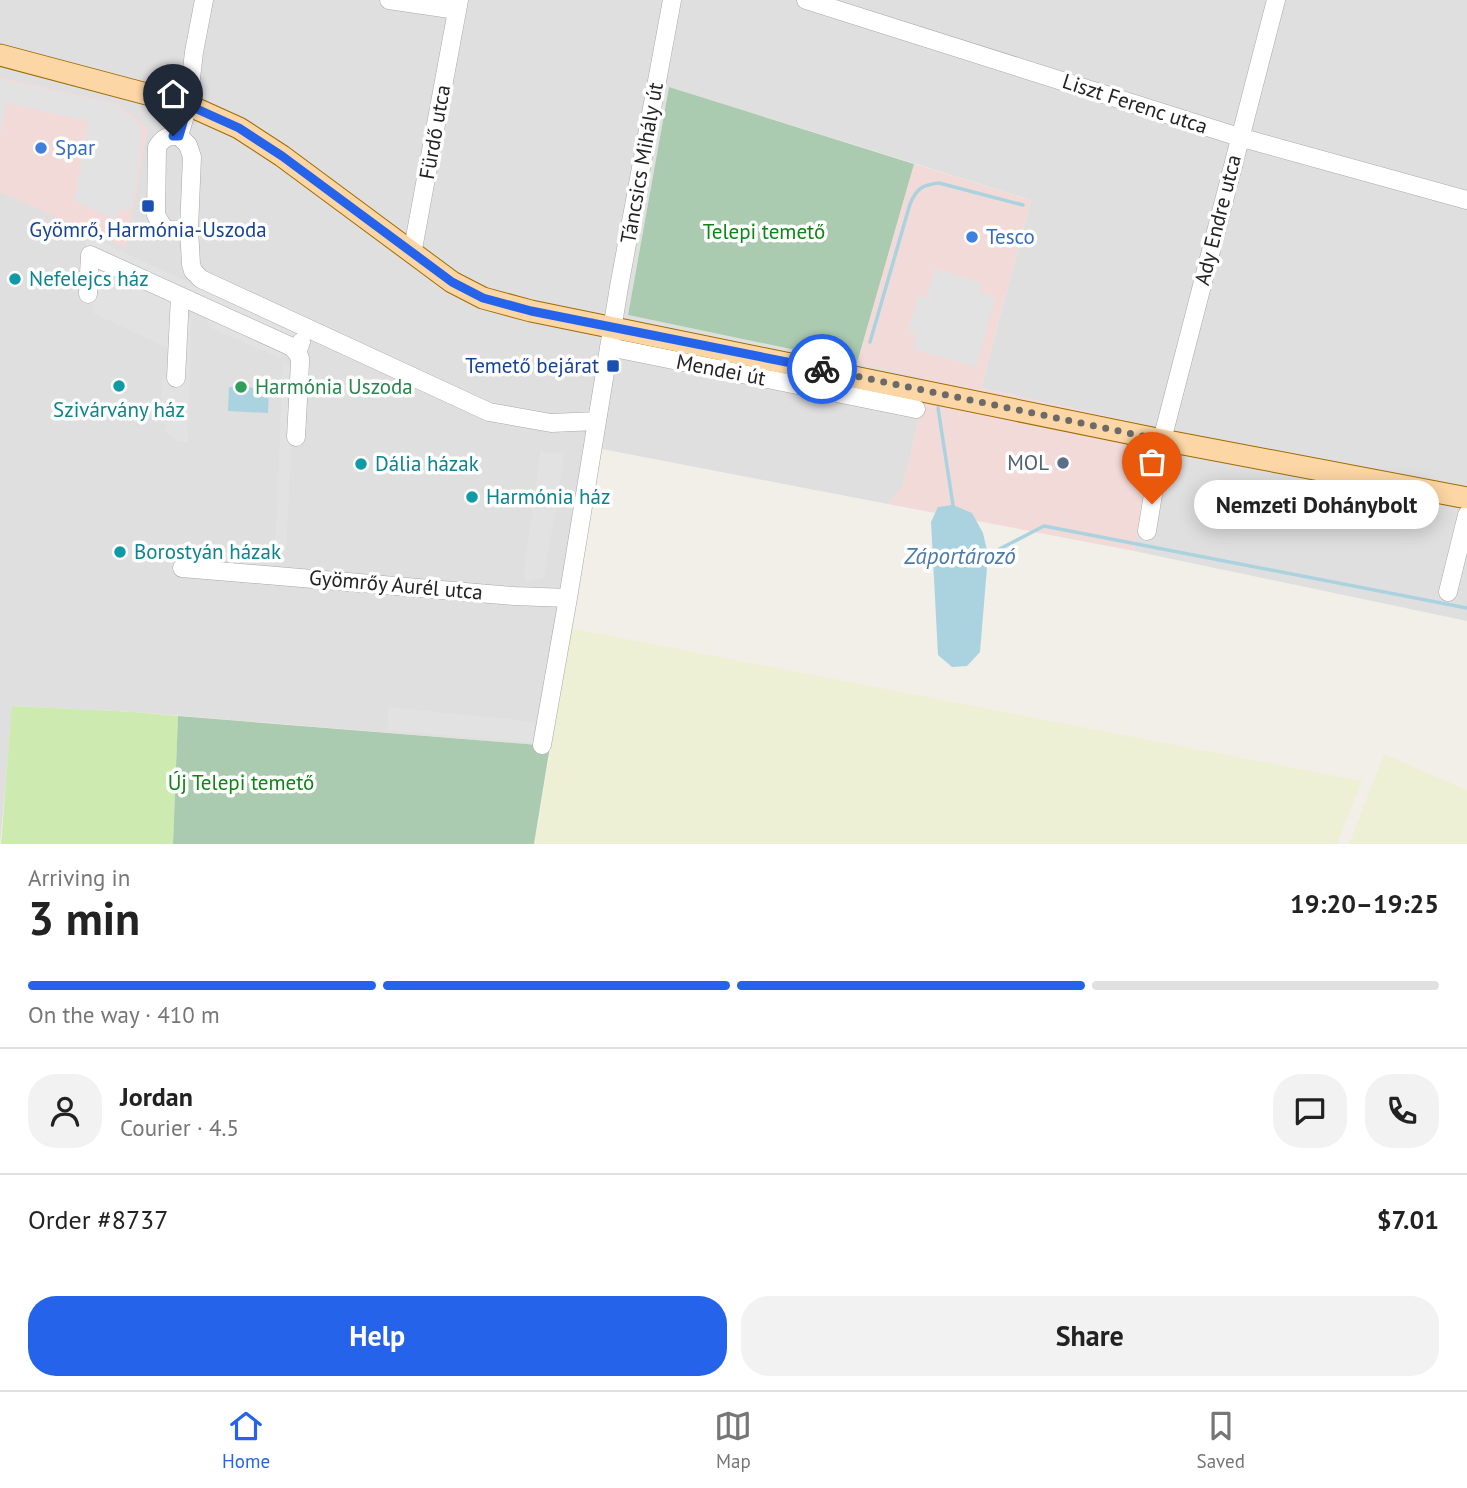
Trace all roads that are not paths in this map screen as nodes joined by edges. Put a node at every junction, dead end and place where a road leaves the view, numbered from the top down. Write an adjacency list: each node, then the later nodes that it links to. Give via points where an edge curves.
1 (204, 0): 8 (street)
2 (389, 0): 6 (street, Fürdő utca)
3 (672, 0): 19 (street, Táncsics Mihály út)
4 (806, 0): 10 (street, Liszt Ferenc utca)
5 (1276, 0): 10 (street, Ady Endre utca)
6 (458, 5): 13 (street, Fürdő utca)
7 (0, 55): 8 (main road, Mendei út)
8 (188, 105): 9 (street); 13 (main road, Mendei út, via 239,128 282,156)
9 (179, 136): 12 (street, via 192,157); 12 (street, via 167,137 157,147 156,215 167,230)
10 (1239, 137): 11 (street, Liszt Ferenc utca); 25 (street, Ady Endre utca)
11 (1467, 200)
12 (189, 229): 14 (street, via 196,276)
13 (412, 254): 19 (main road, Mendei út, via 483,298)
14 (221, 289): 17 (street); 18 (street)
15 (88, 294): 16 (street, via 90,255)
16 (180, 296): 17 (street); 21 (street)
17 (212, 311): 20 (street)
18 (306, 329): 20 (street); 23 (street, via 489,412 551,423)
19 (610, 337): 22 (street, Mendei út); 23 (street, Táncsics Mihály út); 25 (main road, Mendei út)
20 (297, 352): 24 (street)
21 (176, 378)
22 (916, 409)
23 (597, 421): 31 (street, Táncsics Mihály út)
24 (296, 437)
25 (1162, 440): 26 (main road, Mendei út); 28 (street)
26 (1467, 498)
27 (1467, 515): 30 (street)
28 (1147, 531)
29 (182, 568): 31 (street, Gyömrőy Aurél utca)
30 (1448, 592)
31 (568, 598): 32 (street, Táncsics Mihály út)
32 (542, 745)

